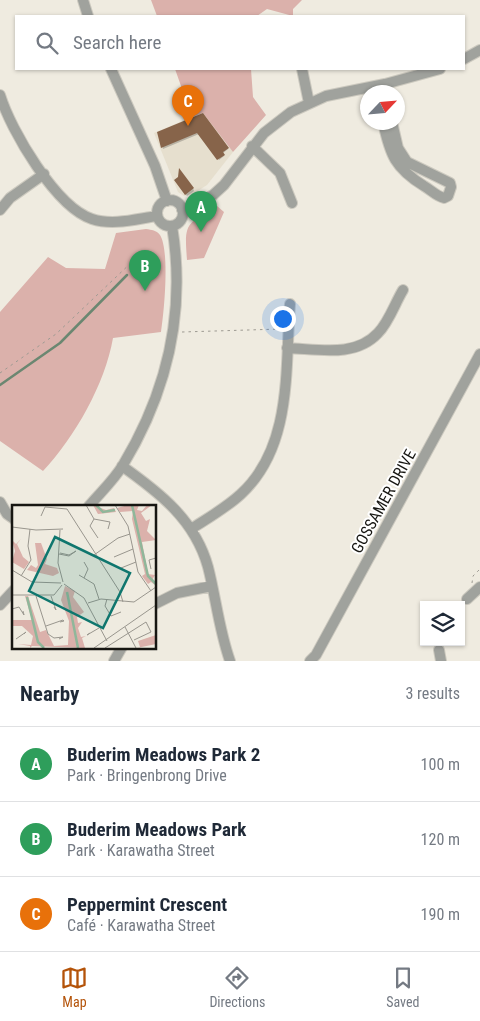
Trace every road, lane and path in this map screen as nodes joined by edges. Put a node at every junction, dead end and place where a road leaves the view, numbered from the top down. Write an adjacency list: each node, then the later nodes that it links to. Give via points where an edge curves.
1 (83, 0): 2 (street)
2 (88, 15)
3 (480, 50): 4 (street)
4 (465, 58)
5 (111, 70): 16 (street, via 155,166)
6 (302, 70): 11 (street)
7 (437, 70): 8 (street)
8 (392, 85)
9 (360, 92): 11 (street, via 326,96)
10 (0, 95): 15 (street, via 15,131)
11 (309, 103): 14 (street, via 276,122)
12 (385, 130): 13 (street, via 391,153 399,167 435,194 444,198 448,196 450,182 412,167 401,156)
13 (394, 130)
14 (252, 146): 17 (street, via 280,173); 19 (street, via 224,185 198,204)
15 (44, 174): 18 (street, via 10,198); 20 (street, via 72,208 93,219 115,223)
16 (166, 201): 19 (street, via 178,203); 20 (street, via 160,205)
17 (292, 203)
18 (0, 210)
19 (182, 210): 21 (street, via 179,222)
20 (157, 216): 21 (street, via 164,225)
21 (172, 226): 30 (street, via 178,280 171,349 161,387 147,421)
22 (134, 260): 29 (path, via 56,334)
23 (403, 290): 27 (street, via 379,332 364,345 345,350)
24 (290, 304): 25 (street)
25 (288, 328): 26 (path); 27 (street)
26 (181, 332)
27 (287, 348): 34 (street, via 284,401 276,441 262,468 242,493)
28 (480, 354): 45 (street, GOSSAMER DRIVE)
29 (0, 373)
30 (122, 466): 32 (street); 34 (street, via 162,496)
31 (0, 502): 33 (street)
32 (90, 505)
33 (7, 515)
34 (191, 529): 35 (street, via 202,550)
35 (212, 586): 39 (street, via 177,593); 44 (street)
36 (480, 587): 38 (street)
37 (12, 592): 40 (street)
38 (468, 598)
39 (156, 604)
40 (0, 605)
41 (121, 648): 43 (street)
42 (439, 650): 46 (street)
43 (114, 661)
44 (230, 661)
45 (310, 661)
46 (441, 661)

